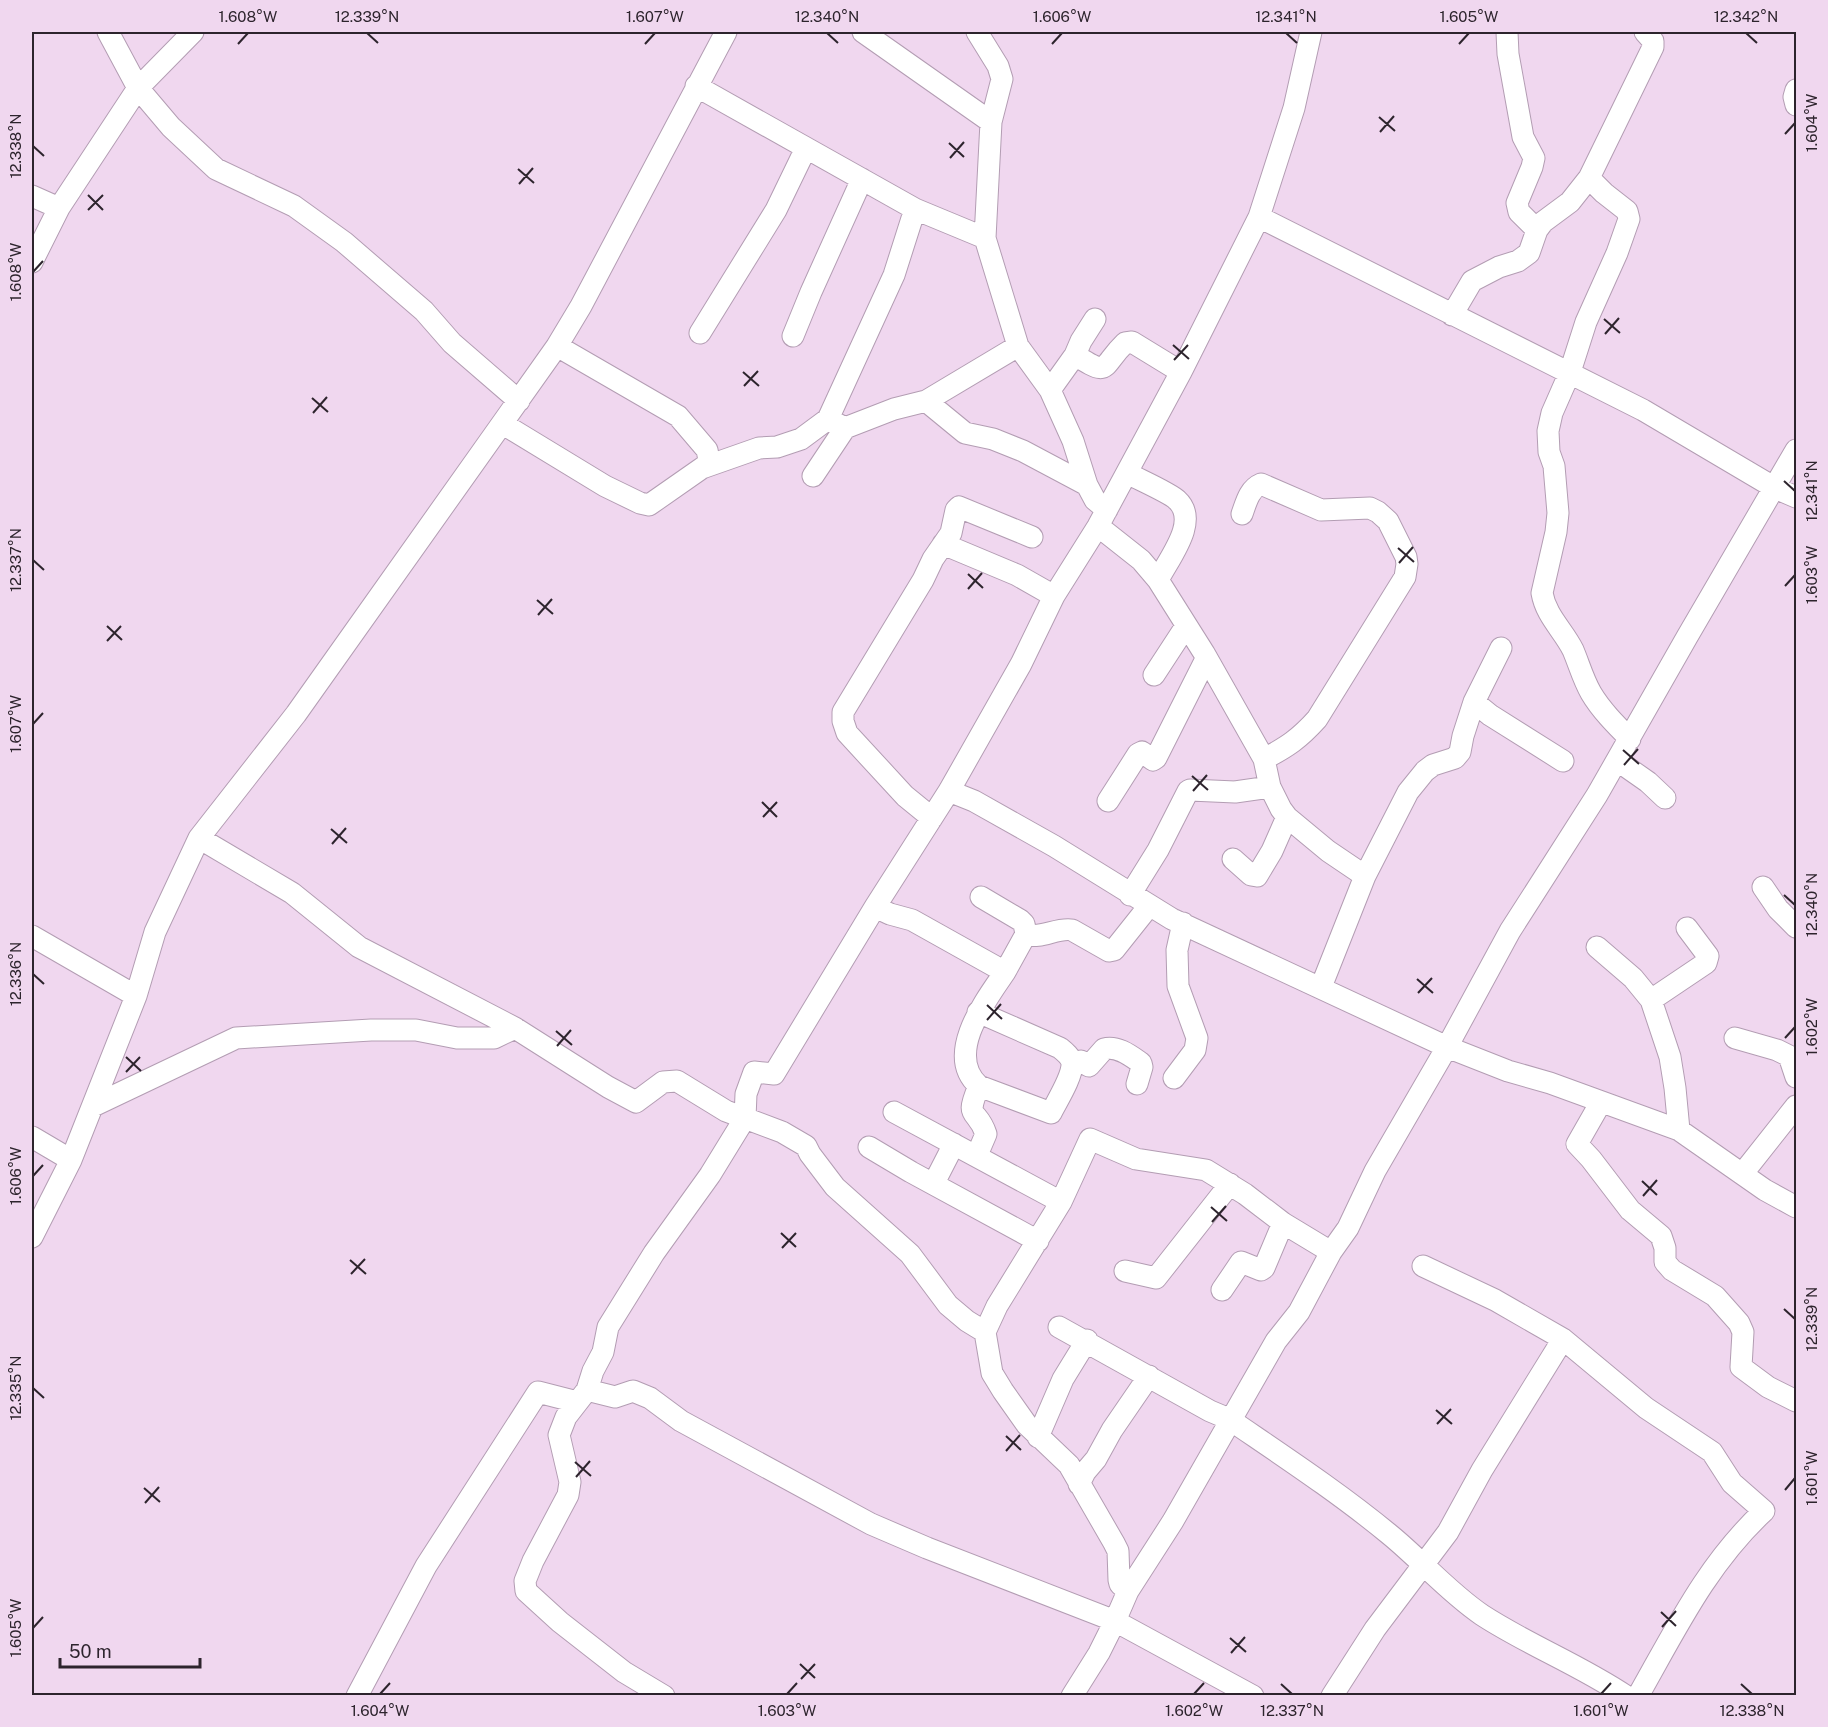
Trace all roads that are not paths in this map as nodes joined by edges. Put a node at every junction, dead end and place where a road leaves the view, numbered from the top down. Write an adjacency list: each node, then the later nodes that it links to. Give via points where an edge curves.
1 (108, 32): 10 (street)
2 (193, 32): 10 (street)
3 (726, 32): 9 (street)
4 (863, 32): 13 (street)
5 (977, 32): 13 (street, via 1002,79)
6 (1311, 32): 20 (street, via 1294,108)
7 (1507, 32): 21 (street, via 1523,137 1534,158 1517,203 1518,212)
8 (1645, 32): 15 (street, via 1653,47)
9 (696, 86): 14 (street); 28 (street)
10 (138, 88): 18 (street); 34 (street, via 171,127 216,169 294,206 344,242)
11 (1797, 90): 12 (street)
12 (1797, 105)
13 (991, 122): 22 (street)
14 (806, 148): 16 (street); 26 (street, via 776,210)
15 (1589, 178): 21 (street, via 1570,202); 32 (street, via 1627,211 1629,219 1586,322)
16 (862, 179): 19 (street); 27 (street)
17 (32, 196): 18 (street)
18 (59, 208): 23 (street)
19 (915, 209): 22 (street); 36 (street, via 894,276)
20 (1259, 217): 24 (street); 31 (street)
21 (1537, 230): 24 (street, via 1529,253 1472,281)
22 (985, 238): 29 (street)
23 (32, 262)
24 (1452, 315): 32 (street)
25 (1095, 319): 30 (street)
26 (700, 333)
27 (793, 336)
28 (557, 346): 34 (street); 39 (street, via 678,416 708,450)
29 (1018, 346): 33 (street); 35 (street)
30 (1075, 355): 31 (street, via 1101,369 1125,343 1132,342); 33 (street)
31 (1182, 372): 40 (street)
32 (1570, 372): 43 (street); 56 (street, via 1548,431 1558,513 1542,593 1591,694)
33 (1050, 390): 42 (street)
34 (519, 401): 37 (street)
35 (926, 401): 36 (street); 42 (street, via 965,433 1023,451)
36 (837, 423): 39 (street, via 801,440 759,448); 41 (street)
37 (503, 424): 39 (street, via 605,486 649,505); 66 (street, via 296,714)
38 (1797, 450): 43 (street)
39 (710, 465)
40 (1127, 473): 46 (street); 49 (street, via 1176,498 1185,511 1183,532)
41 (813, 476)
42 (1087, 484): 46 (street)
43 (1775, 488): 44 (street); 56 (street)
44 (1797, 497)
45 (1242, 514): 57 (street, via 1251,492 1261,484 1321,510 1370,508 1388,521 1407,564 1406,578 1317,719 1301,737)
46 (1102, 518): 49 (street); 50 (street)
47 (1032, 537): 48 (street, via 959,507)
48 (943, 544): 50 (street, via 1017,575); 65 (street, via 843,711 848,734)
49 (1158, 580): 51 (street)
50 (1054, 596): 61 (street)
51 (1186, 626): 53 (street); 54 (street)
52 (1501, 648): 55 (street)
53 (1206, 659): 57 (street); 63 (street, via 1156,758 1153,760 1143,752 1138,754)
54 (1154, 675)
55 (1474, 702): 58 (street); 68 (street, via 1460,752 1455,758 1433,765 1416,780)
56 (1630, 739): 59 (street)
57 (1264, 759): 60 (street)
58 (1563, 761)
59 (1617, 761): 62 (street); 87 (street, via 1510,931)
60 (1270, 787): 64 (street); 70 (street, via 1235,792 1188,791)
61 (949, 791): 65 (street); 70 (street, via 1054,846)
62 (1665, 798)
63 (1107, 801)
64 (1287, 817): 67 (street, via 1257,876); 68 (street)
65 (932, 818): 73 (street)
66 (199, 838): 82 (street, via 154,932); 85 (street, via 292,893 359,947)
67 (1233, 859)
68 (1365, 876): 81 (street)
69 (1762, 887): 75 (street)
70 (1130, 894): 72 (street)
71 (981, 897): 77 (street, via 1020,920)
72 (1149, 906): 74 (street); 77 (street, via 1114,950 1109,951 1072,930)
73 (875, 907): 80 (street, via 912,920); 97 (street, via 774,1074 754,1072 746,1094)
74 (1183, 923): 81 (street); 90 (street, via 1177,950 1178,986 1197,1038 1195,1050)
75 (1797, 927)
76 (1688, 928): 83 (street, via 1708,956 1706,963)
77 (1026, 934): 80 (street)
78 (32, 936): 82 (street)
79 (1597, 947): 83 (street, via 1633,978)
80 (1005, 972): 84 (street)
81 (1320, 987): 87 (street)
82 (136, 996): 94 (street)
83 (1651, 1000): 98 (street, via 1670,1057)
84 (978, 1012): 88 (street, via 1060,1048); 92 (street, via 966,1045 965,1068)
85 (515, 1028): 94 (street, via 494,1038 371,1030 236,1038); 97 (street, via 636,1102 663,1082 677,1081)
86 (1735, 1038): 89 (street, via 1789,1056)
87 (1447, 1047): 93 (street); 112 (street)
88 (1072, 1065): 91 (street, via 1081,1061 1089,1066 1104,1049 1112,1048 1141,1063); 92 (street, via 1051,1113)
89 (1797, 1077)
90 (1174, 1078)
91 (1137, 1084)
92 (979, 1086): 102 (street, via 971,1107 986,1134)
93 (1601, 1102): 98 (street); 122 (street, via 1577,1144 1630,1210 1661,1236 1665,1262 1672,1270 1715,1296 1739,1323 1743,1332 1741,1367 1768,1388)
94 (93, 1106): 103 (street)
95 (1797, 1106): 104 (street)
96 (894, 1112): 100 (street)
97 (745, 1118): 117 (street, via 807,1146 835,1187 910,1254 948,1305); 121 (street, via 608,1327 603,1352)
98 (1679, 1130): 104 (street)
99 (32, 1137): 103 (street)
100 (954, 1144): 102 (street); 105 (street)
101 (869, 1146): 105 (street)
102 (977, 1155): 107 (street)
103 (71, 1160): 110 (street)
104 (1743, 1173): 108 (street)
105 (934, 1183): 111 (street)
106 (1230, 1184): 107 (street, via 1206,1170 1136,1159 1090,1139); 109 (street); 114 (street, via 1156,1278)
107 (1061, 1202): 111 (street)
108 (1797, 1207)
109 (1283, 1223): 112 (street); 115 (street, via 1264,1268 1240,1263)
110 (32, 1237)
111 (1038, 1240): 117 (street)
112 (1332, 1252): 123 (street, via 1299,1312 1276,1341)
113 (1423, 1266): 118 (street, via 1496,1300)
114 (1125, 1271)
115 (1222, 1290)
116 (1059, 1327): 119 (street)
117 (985, 1332): 124 (street, via 992,1372 1018,1414)
118 (1563, 1339): 126 (street); 135 (street, via 1646,1408 1712,1452 1732,1483 1764,1511 1743,1530 1688,1604)
119 (1087, 1340): 120 (street); 124 (street, via 1063,1379)
120 (1149, 1376): 123 (street); 125 (street)
121 (582, 1396): 128 (street, via 615,1397 633,1390 681,1421 871,1524); 129 (street, via 538,1392 426,1566); 130 (street, via 566,1417 559,1435 570,1482 568,1495 533,1562 525,1581 526,1591 624,1671)
122 (1797, 1401)
123 (1229, 1419): 126 (street, via 1343,1497); 127 (street, via 1173,1521)
124 (1038, 1437): 125 (street, via 1062,1458)
125 (1079, 1484): 127 (street, via 1116,1548 1120,1584)
126 (1425, 1564): 133 (street, via 1375,1629); 134 (street, via 1480,1614)
127 (1128, 1591): 128 (street)
128 (1115, 1621): 131 (street); 132 (street)
129 (357, 1695)
130 (664, 1695)
131 (1072, 1695)
132 (1253, 1695)
133 (1332, 1695)
134 (1626, 1695)
135 (1638, 1695)

